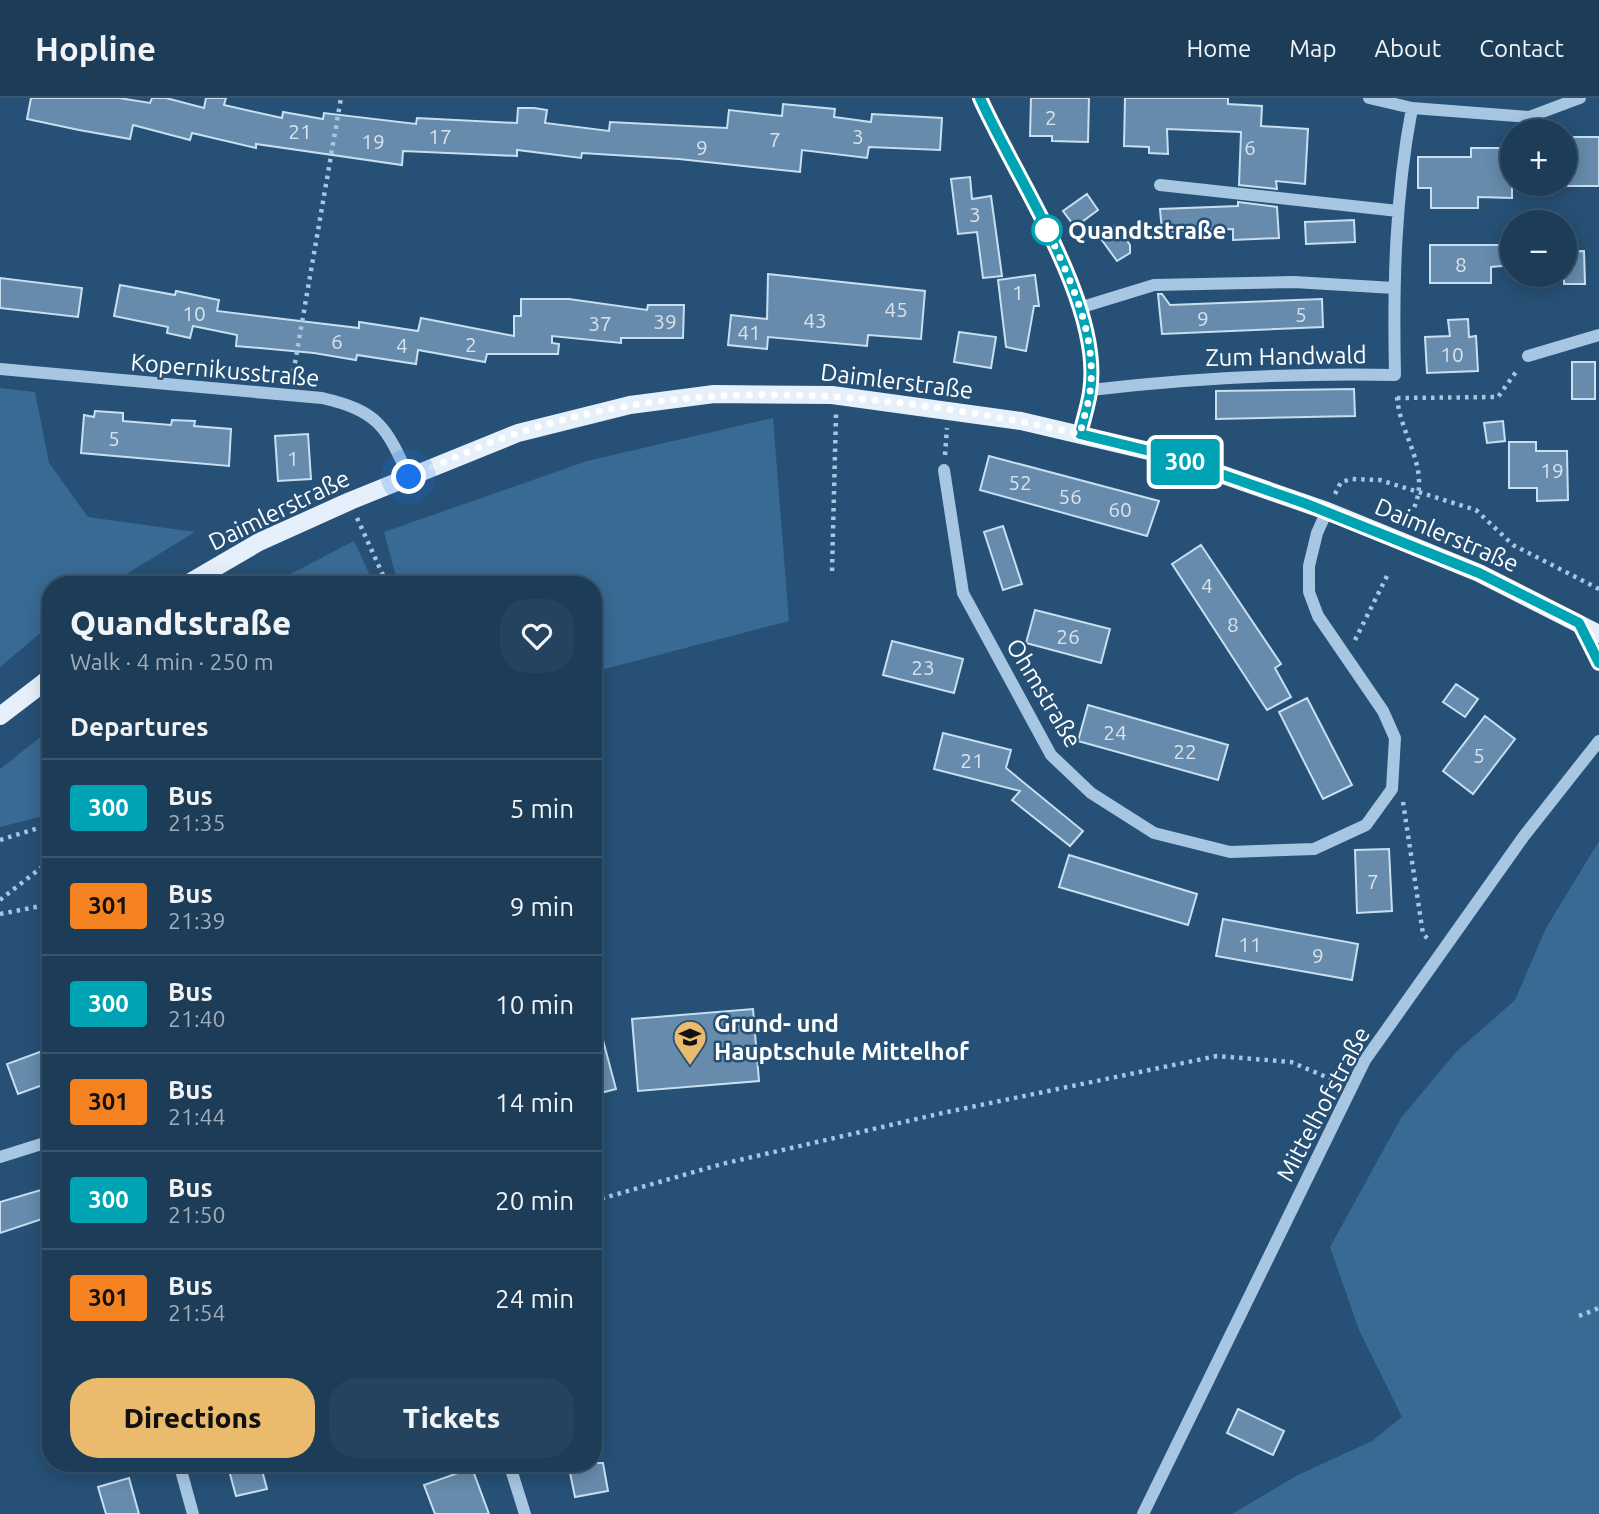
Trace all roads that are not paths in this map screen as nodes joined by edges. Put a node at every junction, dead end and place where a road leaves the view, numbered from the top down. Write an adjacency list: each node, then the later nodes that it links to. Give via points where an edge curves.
1 (980, 98): 8 (street, via 1045,225)
2 (1369, 98): 4 (street)
3 (1580, 98): 4 (street, via 1529,117)
4 (1412, 108): 6 (street, Zum Handwald)
5 (1160, 185): 6 (street)
6 (1398, 211): 7 (street, Zum Handwald)
7 (1394, 288): 8 (street, via 1294,282 1154,285); 12 (street, Zum Handwald, via 1395,375 1305,373)
8 (1079, 308): 12 (street, via 1089,351)
9 (1599, 335): 10 (street)
10 (1528, 356)
11 (0, 369): 15 (street, Kopernikusstraße, via 354,405 383,426)
12 (1091, 390): 13 (street)
13 (1080, 434): 15 (main road, Daimlerstraße, via 840,396 714,394 630,405 518,433); 16 (main road, Daimlerstraße, via 1166,455)
14 (944, 470): 16 (street, Ohmstraße, via 963,593 1051,755 1091,793 1154,833 1230,852 1314,849 1366,825 1392,789 1395,738 1318,616 1309,592 1309,566)
15 (409, 477): 17 (main road, Daimlerstraße, via 260,542)
16 (1327, 511): 18 (main road, Daimlerstraße, via 1479,573)
17 (201, 576)
18 (1579, 623): 19 (main road, Daimlerstraße); 20 (street)
19 (1599, 634)
20 (1599, 663)
21 (42, 684): 22 (main road)
22 (0, 716)
23 (1599, 730): 24 (street, Mittelhofstraße)
24 (1596, 743): 31 (street, Mittelhofstraße, via 1365,1060)
25 (42, 1144): 26 (street)
26 (0, 1157)
27 (181, 1472): 29 (street)
28 (512, 1472): 30 (street)
29 (193, 1514)
30 (525, 1514)
31 (1143, 1514)

